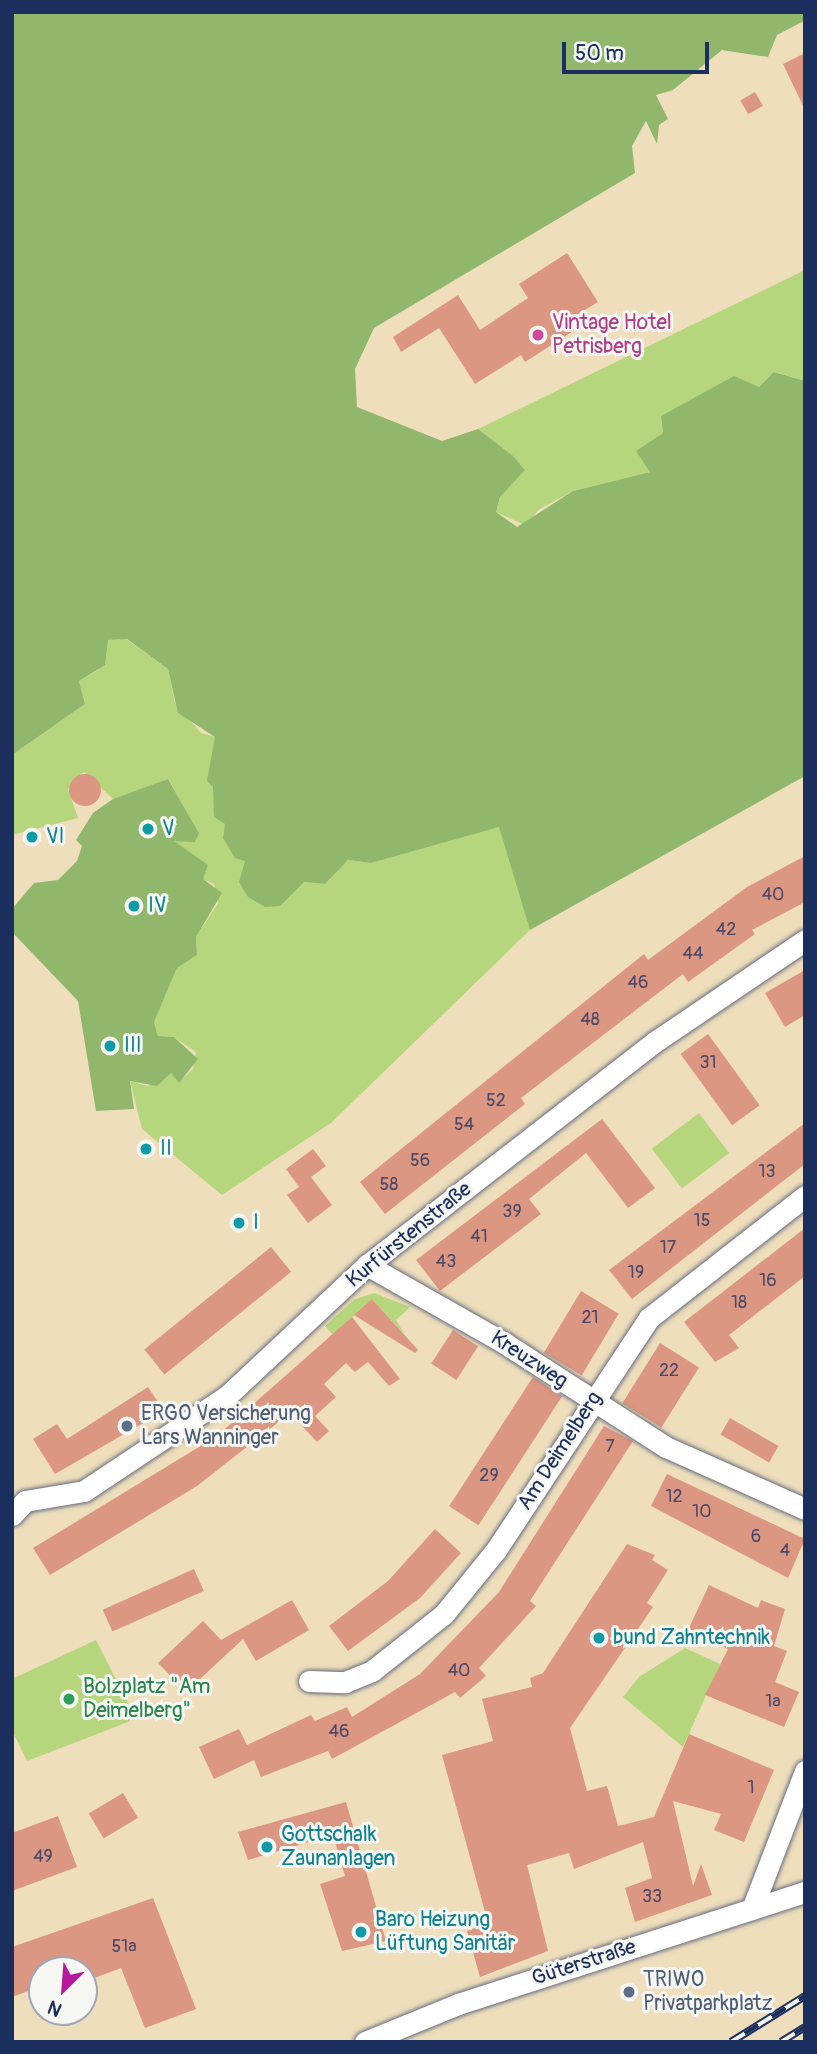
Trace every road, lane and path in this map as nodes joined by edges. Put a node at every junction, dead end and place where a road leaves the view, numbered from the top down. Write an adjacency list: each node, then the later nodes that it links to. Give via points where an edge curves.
1 (805, 940): 3 (street, Kurfürstenstraße, via 656,1041)
2 (805, 1196): 4 (street, Am Deimelberg, via 649,1318)
3 (368, 1265): 4 (street, Kreuzweg, via 506,1344); 6 (street, Kurfürstenstraße, via 227,1396 186,1425 85,1490 24,1501)
4 (591, 1402): 5 (street, Kreuzweg, via 685,1458); 7 (street, Am Deimelberg, via 496,1550 444,1614 372,1671 345,1682)
5 (805, 1509)
6 (12, 1514)
7 (309, 1681)
8 (805, 1771): 10 (street)
9 (805, 1892): 10 (street, Güterstraße)
10 (752, 1909): 11 (street, Güterstraße, via 458,2004)
11 (365, 2042)

